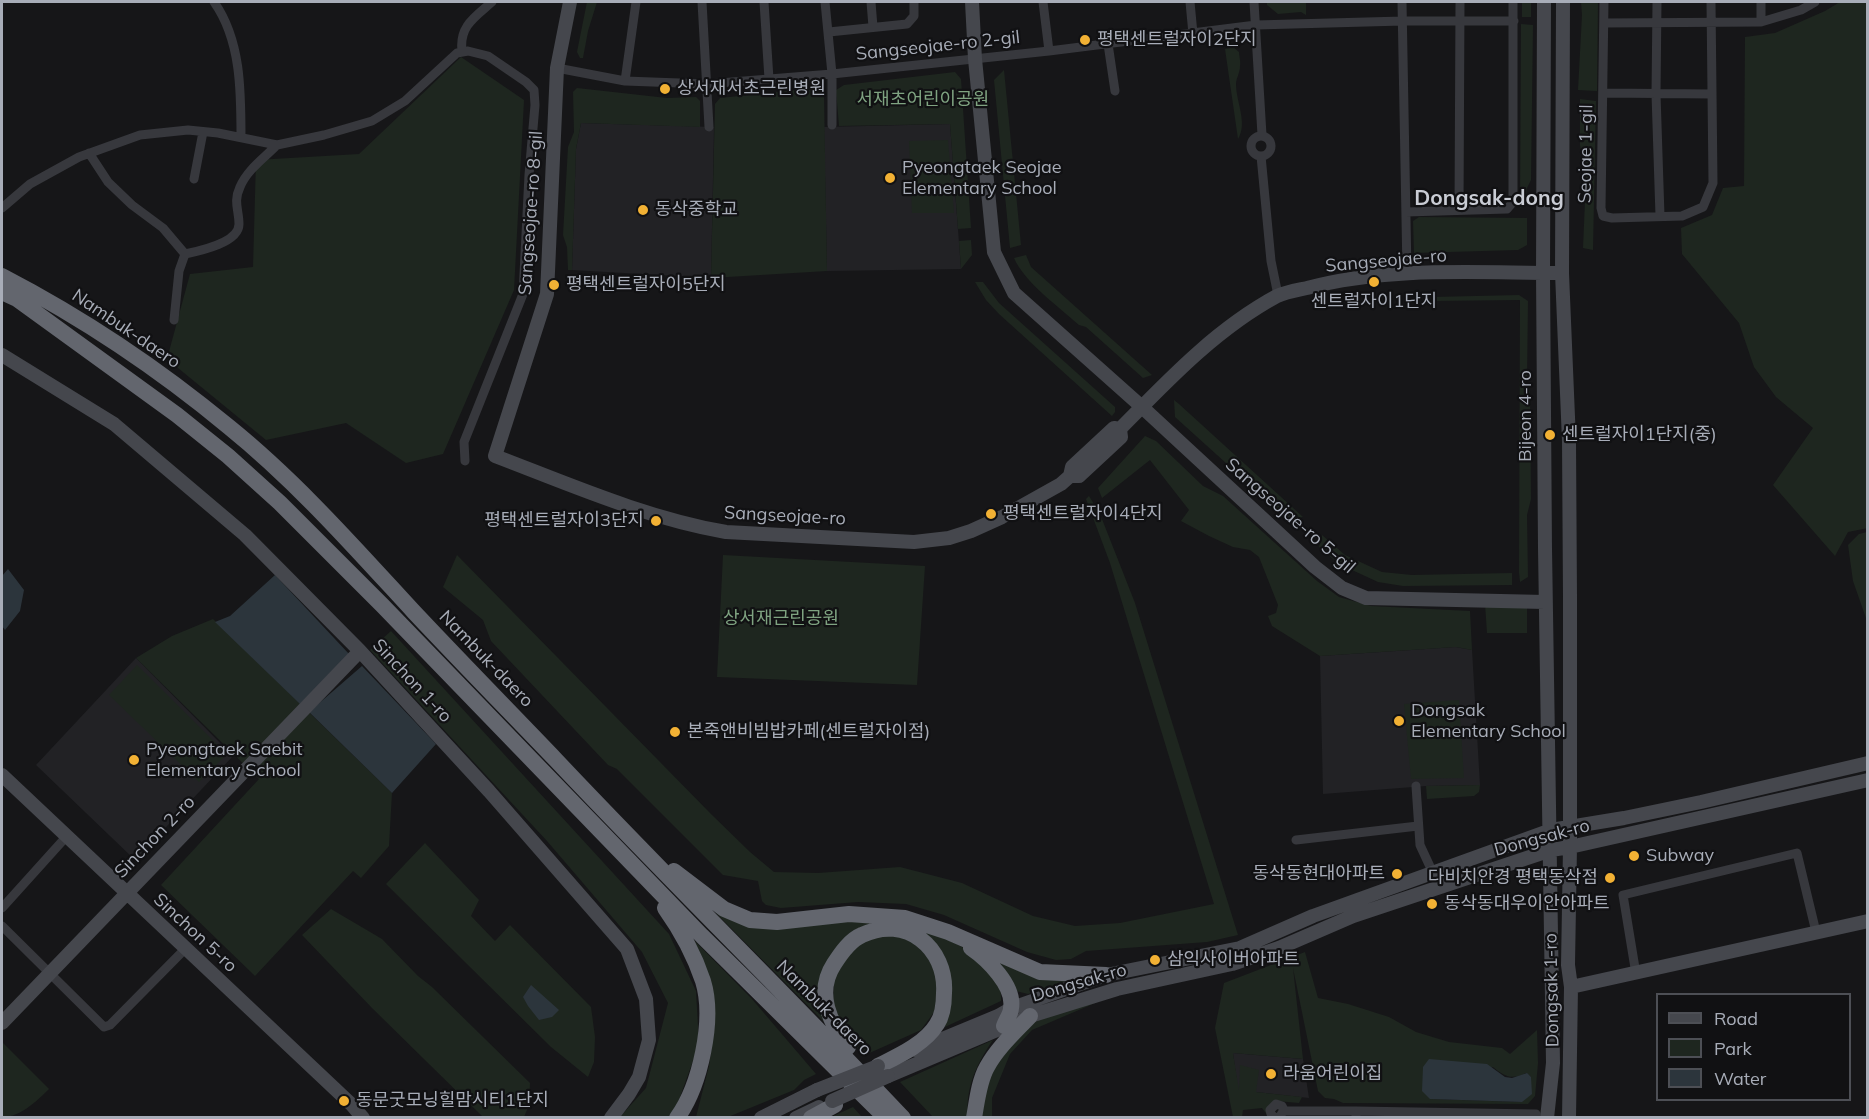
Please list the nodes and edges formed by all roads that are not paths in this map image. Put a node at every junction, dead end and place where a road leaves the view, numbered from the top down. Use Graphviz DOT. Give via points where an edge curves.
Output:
graph roads {
  1 [pos="214,2"];
  2 [pos="492,2"];
  3 [pos="570,2"];
  4 [pos="636,2"];
  5 [pos="702,2"];
  6 [pos="764,2"];
  7 [pos="825,2"];
  8 [pos="871,2"];
  9 [pos="914,2"];
  10 [pos="972,2"];
  11 [pos="1043,2"];
  12 [pos="1190,2"];
  13 [pos="1254,2"];
  14 [pos="1402,2"];
  15 [pos="1460,2"];
  16 [pos="1513,2"];
  17 [pos="1544,2"];
  18 [pos="1563,2"];
  19 [pos="1604,2"];
  20 [pos="1657,2"];
  21 [pos="1711,2"];
  22 [pos="1761,2"];
  23 [pos="1815,2"];
  24 [pos="1403,21"];
  25 [pos="1461,21"];
  26 [pos="1514,21"];
  27 [pos="1711,22"];
  28 [pos="1761,22"];
  29 [pos="1604,23"];
  30 [pos="1657,23"];
  31 [pos="1256,26"];
  32 [pos="873,27"];
  33 [pos="829,32"];
  34 [pos="1193,34"];
  35 [pos="1108,44"];
  36 [pos="462,51"];
  37 [pos="1048,51"];
  38 [pos="975,59"];
  39 [pos="557,68"];
  40 [pos="832,74"];
  41 [pos="769,79"];
  42 [pos="625,81"];
  43 [pos="707,84"];
  44 [pos="1115,91"];
  45 [pos="1604,93"];
  46 [pos="1656,94"];
  47 [pos="1712,94"];
  48 [pos="832,125"];
  49 [pos="709,127"];
  50 [pos="203,132"];
  51 [pos="1262,135"];
  52 [pos="241,137"];
  53 [pos="277,145"];
  54 [pos="89,153"];
  55 [pos="1261,156"];
  56 [pos="194,179"];
  57 [pos="2,208"];
  58 [pos="1459,210"];
  59 [pos="1406,212"];
  60 [pos="1660,216"];
  61 [pos="185,254"];
  62 [pos="1407,273"];
  63 [pos="1543,273"];
  64 [pos="1562,273"];
  65 [pos="2,276"];
  66 [pos="2,292"];
  67 [pos="1278,295"];
  68 [pos="174,320"];
  69 [pos="2,356"];
  70 [pos="1142,407"];
  71 [pos="495,456"];
  72 [pos="465,461"];
  73 [pos="1545,602"];
  74 [pos="360,651"];
  75 [pos="1868,763"];
  76 [pos="2,775"];
  77 [pos="1868,780"];
  78 [pos="1416,786"];
  79 [pos="1418,826"];
  80 [pos="1570,827"];
  81 [pos="1551,830"];
  82 [pos="66,837"];
  83 [pos="1296,840"];
  84 [pos="1570,847"];
  85 [pos="640,849"];
  86 [pos="1551,850"];
  87 [pos="634,866"];
  88 [pos="1433,873"];
  89 [pos="126,894"];
  90 [pos="2,908"];
  91 [pos="1868,921"];
  92 [pos="2,927"];
  93 [pos="948,932"];
  94 [pos="1816,932"];
  95 [pos="186,948"];
  96 [pos="49,973"];
  97 [pos="1636,974"];
  98 [pos="1106,975"];
  99 [pos="1571,987"];
  100 [pos="1012,1008"];
  101 [pos="1030,1016"];
  102 [pos="2,1023"];
  103 [pos="1004,1026"];
  104 [pos="797,1030"];
  105 [pos="883,1071"];
  106 [pos="833,1103"];
  107 [pos="1356,1114"];
  108 [pos="1279,1115"];
  109 [pos="1541,1116"];
  110 [pos="363,1118"];
  111 [pos="611,1118"];
  112 [pos="677,1118"];
  113 [pos="761,1118"];
  114 [pos="796,1118"];
  115 [pos="812,1118"];
  116 [pos="870,1118"];
  117 [pos="886,1118"];
  118 [pos="903,1118"];
  119 [pos="911,1118"];
  120 [pos="974,1118"];
  121 [pos="1569,1118"];
  1 -- 52 [label="street" via="225,17 236,56"];
  2 -- 36 [label="street" via="462,32"];
  3 -- 39 [label="street, Sangseojae-ro 8-gil"];
  4 -- 42 [label="street"];
  5 -- 43 [label="street"];
  6 -- 41 [label="street"];
  7 -- 33 [label="street, Sangseojae-ro 2-gil"];
  8 -- 32 [label="street, Sangseojae-ro 2-gil"];
  9 -- 32 [label="street, Sangseojae-ro 2-gil" via="910,23"];
  10 -- 38 [label="street, Sangseojae-ro 5-gil"];
  11 -- 37 [label="street, Sangseojae-ro 2-gil"];
  12 -- 34 [label="street"];
  13 -- 31 [label="street"];
  14 -- 24 [label="street"];
  15 -- 25 [label="street"];
  16 -- 26 [label="street"];
  17 -- 63 [label="street, Bijeon 4-ro"];
  18 -- 64 [label="street"];
  19 -- 29 [label="street, Seojae 1-gil"];
  20 -- 30 [label="street"];
  21 -- 27 [label="street"];
  22 -- 28 [label="street"];
  23 -- 28 [label="street"];
  24 -- 25 [label="street, Sangseojae-ro 2-gil"];
  24 -- 31 [label="street, Sangseojae-ro 2-gil"];
  24 -- 59 [label="street"];
  25 -- 26 [label="street, Sangseojae-ro 2-gil"];
  25 -- 58 [label="street"];
  26 -- 58 [label="street" via="1513,202 1507,209"];
  27 -- 28 [label="street"];
  27 -- 30 [label="street"];
  27 -- 47 [label="street"];
  29 -- 30 [label="street"];
  29 -- 45 [label="street, Seojae 1-gil"];
  30 -- 46 [label="street"];
  31 -- 34 [label="street, Sangseojae-ro 2-gil"];
  31 -- 51 [label="street"];
  32 -- 33 [label="street, Sangseojae-ro 2-gil"];
  33 -- 40 [label="street, Sangseojae-ro 2-gil"];
  34 -- 35 [label="street, Sangseojae-ro 2-gil"];
  35 -- 37 [label="street, Sangseojae-ro 2-gil"];
  35 -- 44 [label="street"];
  36 -- 53 [label="street" via="405,101 372,121"];
  36 -- 72 [label="street" via="488,56 526,82 534,90 535,105 523,294 464,442"];
  37 -- 38 [label="street, Sangseojae-ro 2-gil"];
  38 -- 40 [label="street, Sangseojae-ro 2-gil"];
  38 -- 70 [label="street, Sangseojae-ro 5-gil" via="994,252 1014,293"];
  39 -- 42 [label="street, Sangseojae-ro 2-gil"];
  39 -- 71 [label="street, Sangseojae-ro 8-gil" via="547,294"];
  40 -- 41 [label="street, Sangseojae-ro 2-gil"];
  40 -- 48 [label="street"];
  41 -- 43 [label="street, Sangseojae-ro 2-gil"];
  42 -- 43 [label="street, Sangseojae-ro 2-gil"];
  43 -- 49 [label="street"];
  45 -- 46 [label="street"];
  45 -- 60 [label="street, Seojae 1-gil" via="1601,212 1612,218"];
  46 -- 47 [label="street"];
  46 -- 60 [label="street"];
  47 -- 60 [label="street" via="1713,183 1703,207 1682,216"];
  50 -- 52 [label="street"];
  50 -- 54 [label="street" via="140,135"];
  50 -- 56 [label="street"];
  51 -- 55 [label="street" via="1271,144 1268,154"];
  51 -- 55 [label="street" via="1253,139 1251,145 1255,154"];
  52 -- 53 [label="street"];
  53 -- 61 [label="street" via="246,175 238,189 238,231 217,245"];
  54 -- 57 [label="street" via="30,184"];
  54 -- 61 [label="street" via="108,182 163,228"];
  55 -- 67 [label="street" via="1270,261"];
  58 -- 59 [label="street"];
  59 -- 62 [label="street"];
  61 -- 68 [label="street" via="178,271"];
  62 -- 63 [label="street, Sangseojae-ro"];
  62 -- 67 [label="street, Sangseojae-ro" via="1342,279"];
  63 -- 64 [label="street, Sangseojae-ro"];
  63 -- 73 [label="street, Bijeon 4-ro"];
  64 -- 80 [label="street" via="1569,441"];
  65 -- 85 [label="highway, Nambuk-daero" via="101,332 231,428 330,522"];
  66 -- 87 [label="highway, Nambuk-daero" via="177,415 280,503"];
  67 -- 70 [label="street, Sangseojae-ro" via="1219,334"];
  69 -- 74 [label="street, Sinchon 1-ro" via="114,424 244,535"];
  70 -- 71 [label="street, Sangseojae-ro" via="1120,429 1121,437 1079,476 1070,477 971,531 914,542 700,528"];
  70 -- 73 [label="street, Sangseojae-ro 5-gil" via="1342,588 1366,598"];
  73 -- 81 [label="street, Bijeon 4-ro"];
  74 -- 89 [label="street, Sinchon 2-ro"];
  74 -- 111 [label="street, Sinchon 1-ro" via="627,949 646,999 648,1040 639,1077"];
  75 -- 80 [label="street, Dongsak-ro" via="1701,802"];
  76 -- 82 [label="street, Sinchon 5-ro"];
  77 -- 84 [label="street, Dongsak-ro"];
  78 -- 79 [label="street"];
  79 -- 83 [label="street"];
  79 -- 88 [label="street" via="1420,845"];
  80 -- 81 [label="street, Dongsak-ro"];
  80 -- 84 [label="street, Dongsak 1-ro"];
  81 -- 86 [label="street, Dongsak 1-ro"];
  81 -- 88 [label="street, Dongsak-ro"];
  82 -- 89 [label="street, Sinchon 5-ro"];
  82 -- 90 [label="street"];
  84 -- 86 [label="street, Dongsak-ro"];
  84 -- 99 [label="street, Dongsak 1-ro"];
  85 -- 93 [label="highway" via="659,858 724,909 750,920 777,922 859,915 905,918"];
  85 -- 118 [label="highway, Nambuk-daero"];
  86 -- 101 [label="street, Dongsak-ro" via="1353,915 1280,948 1232,964 1117,989"];
  86 -- 109 [label="street, Dongsak 1-ro" via="1553,1063"];
  87 -- 104 [label="highway, Nambuk-daero"];
  87 -- 112 [label="highway" via="668,912 703,982 705,1046 697,1078"];
  88 -- 98 [label="street, Dongsak-ro" via="1312,916 1240,948"];
  89 -- 95 [label="street, Sinchon 5-ro"];
  89 -- 96 [label="street, Sinchon 2-ro"];
  91 -- 94 [label="street"];
  92 -- 96 [label="street"];
  93 -- 98 [label="highway" via="1041,972"];
  93 -- 100 [label="highway" via="993,967 1009,990"];
  94 -- 97 [label="street"];
  94 -- 97 [label="street" via="1797,853 1623,895"];
  95 -- 96 [label="street" via="104,1027"];
  95 -- 110 [label="street, Sinchon 5-ro"];
  96 -- 102 [label="street, Sinchon 2-ro"];
  97 -- 99 [label="street"];
  98 -- 100 [label="street, Dongsak-ro"];
  99 -- 121 [label="street, Dongsak 1-ro"];
  100 -- 103 [label="highway"];
  100 -- 105 [label="street, Dongsak-ro"];
  101 -- 103 [label="street, Dongsak-ro"];
  101 -- 120 [label="highway" via="986,1068"];
  103 -- 105 [label="street, Dongsak-ro"];
  104 -- 116 [label="highway"];
  104 -- 117 [label="highway, Nambuk-daero"];
  105 -- 106 [label="street, Dongsak-ro, bridge"];
  105 -- 113 [label="street, Dongsak-ro, bridge" via="817,1090"];
  105 -- 119 [label="highway" via="926,1036 937,1024 944,1006 945,980 938,960 922,938 895,929 861,935 845,948 827,980 825,1003 833,1026 848,1047"];
  106 -- 114 [label="street, Dongsak-ro"];
  106 -- 115 [label="highway"];
  107 -- 108 [label="street"];
  107 -- 109 [label="street"];
}
